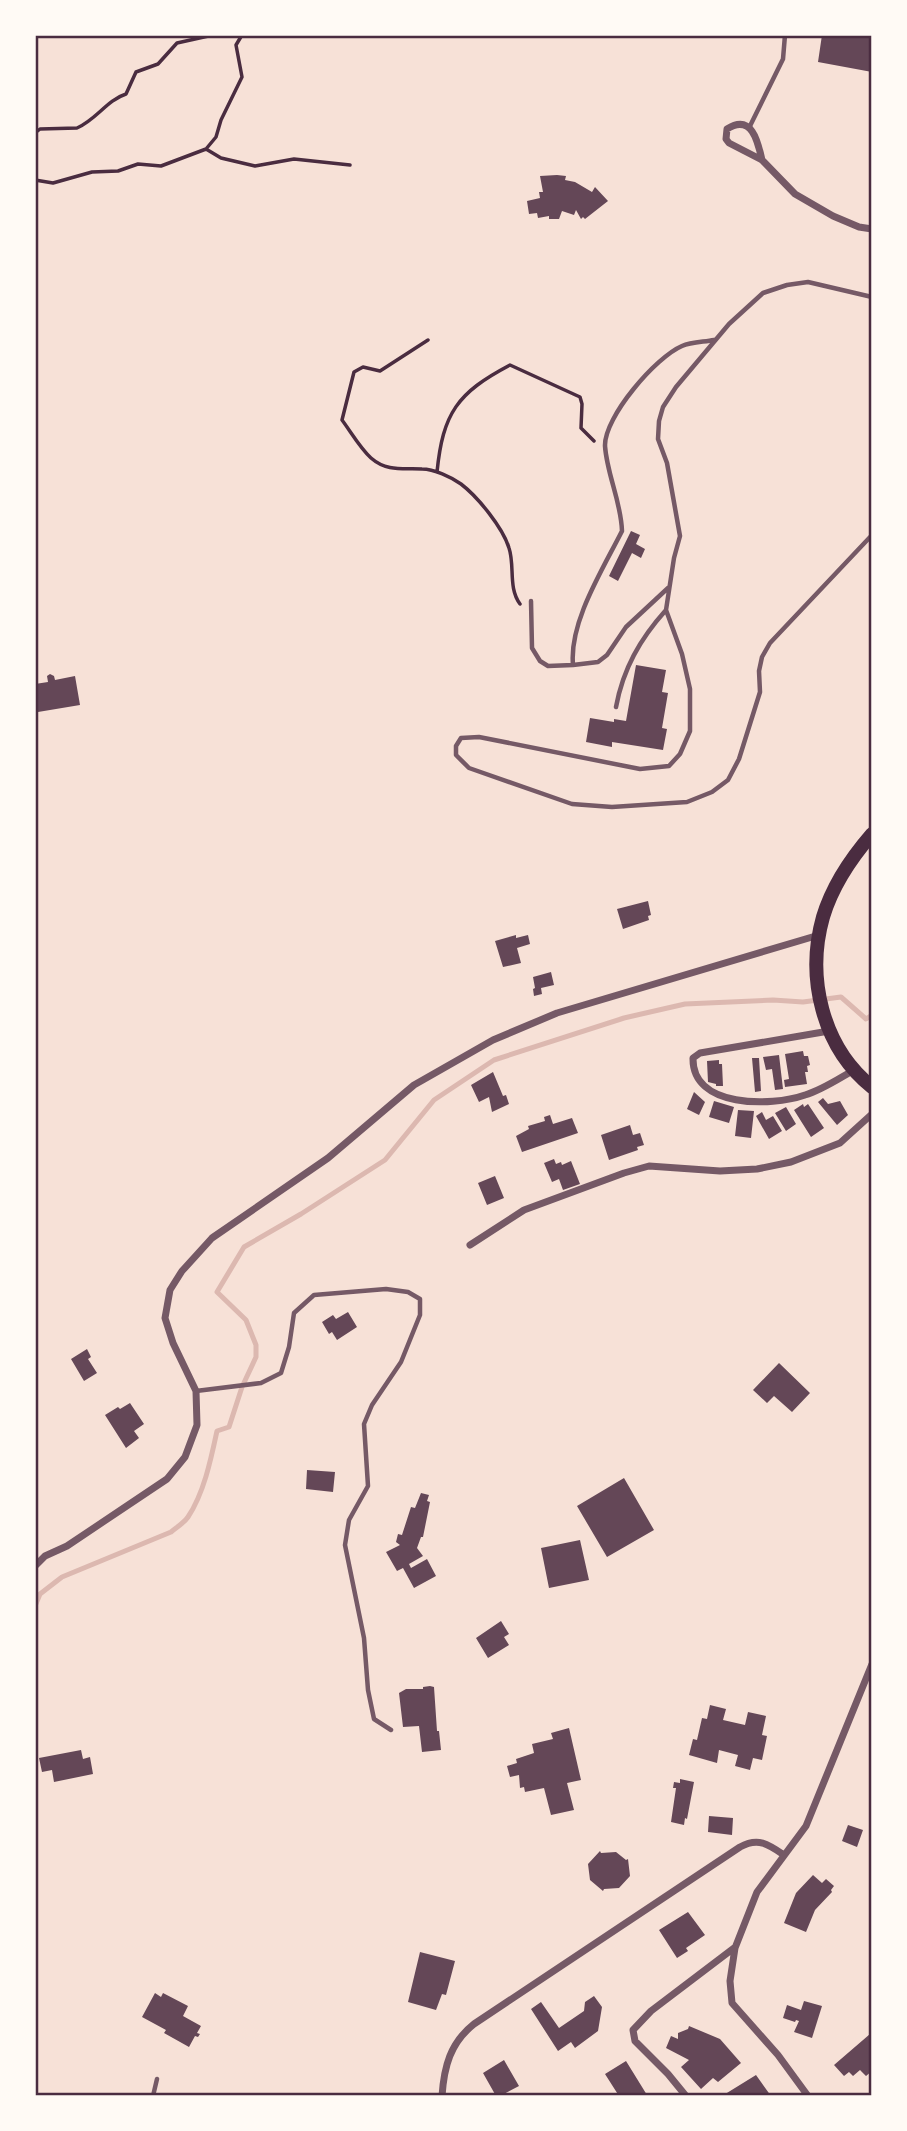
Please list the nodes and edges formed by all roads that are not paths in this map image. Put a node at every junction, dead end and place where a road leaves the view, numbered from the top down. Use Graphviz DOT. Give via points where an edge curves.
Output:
graph roads {
  1 [pos="785,35"];
  2 [pos="749,128"];
  3 [pos="762,160"];
  4 [pos="872,229"];
  5 [pos="872,297"];
  6 [pos="715,340"];
  7 [pos="872,535"];
  8 [pos="669,588"];
  9 [pos="531,601"];
  10 [pos="666,610"];
  11 [pos="573,664"];
  12 [pos="616,707"];
  13 [pos="872,834"];
  14 [pos="819,935"];
  15 [pos="827,1025"];
  16 [pos="854,1070"];
  17 [pos="872,1087"];
  18 [pos="872,1114"];
  19 [pos="470,1245"];
  20 [pos="196,1391"];
  21 [pos="35,1566"];
  22 [pos="872,1664"];
  23 [pos="391,1730"];
  24 [pos="784,1855"];
  25 [pos="735,1948"];
  26 [pos="156,2080"];
  27 [pos="805,2095"];
  28 [pos="153,2096"];
  29 [pos="442,2096"];
  30 [pos="686,2096"];
  1 -- 2 [label="lane" via="783,58"];
  2 -- 3 [label="street" via="758,138"];
  2 -- 3 [label="street" via="731,126 726,139"];
  3 -- 4 [label="street" via="795,194 833,216"];
  5 -- 6 [label="lane" via="814,283 787,285 763,293"];
  6 -- 8 [label="lane" via="676,387 659,421 658,439 673,489 680,536"];
  6 -- 11 [label="lane" via="683,345 665,356 625,398 612,423 606,447 622,531 579,622"];
  7 -- 10 [label="lane" via="770,643 762,657 760,692 739,759 728,780 712,792 687,802 612,807 572,804 469,768 456,755 461,738 479,737 640,769 669,766 690,731 690,689"];
  8 -- 10 [label="lane"];
  8 -- 11 [label="lane" via="626,627 607,655 598,662"];
  9 -- 11 [label="lane" via="532,648 540,661 548,666"];
  10 -- 12 [label="lane" via="634,652"];
  13 -- 14 [label="main road" via="842,877"];
  14 -- 15 [label="main road" via="816,964"];
  14 -- 20 [label="street" via="557,1013 493,1040 414,1085 328,1158 212,1238 182,1270 170,1290 165,1318"];
  15 -- 16 [label="main road"];
  15 -- 16 [label="street" via="700,1053 693,1058 693,1069 707,1090 755,1102 807,1095"];
  16 -- 17 [label="main road"];
  18 -- 19 [label="street" via="840,1143 791,1162 720,1171 649,1166 624,1173 524,1209"];
  20 -- 21 [label="street" via="197,1425 185,1457 167,1479"];
  20 -- 23 [label="lane" via="261,1383 281,1373 294,1313 314,1295 386,1289 420,1299 420,1315 401,1362 363,1424 368,1486 349,1520 345,1545 364,1638 373,1719"];
  22 -- 24 [label="street" via="806,1826"];
  24 -- 25 [label="street" via="757,1892"];
  24 -- 29 [label="street" via="760,1841 718,1859 474,2024 453,2046"];
  25 -- 27 [label="street" via="729,1990 732,2003 778,2055"];
  25 -- 30 [label="street" via="651,2011 633,2030 635,2041"];
  26 -- 28 [label="lane"];
}
